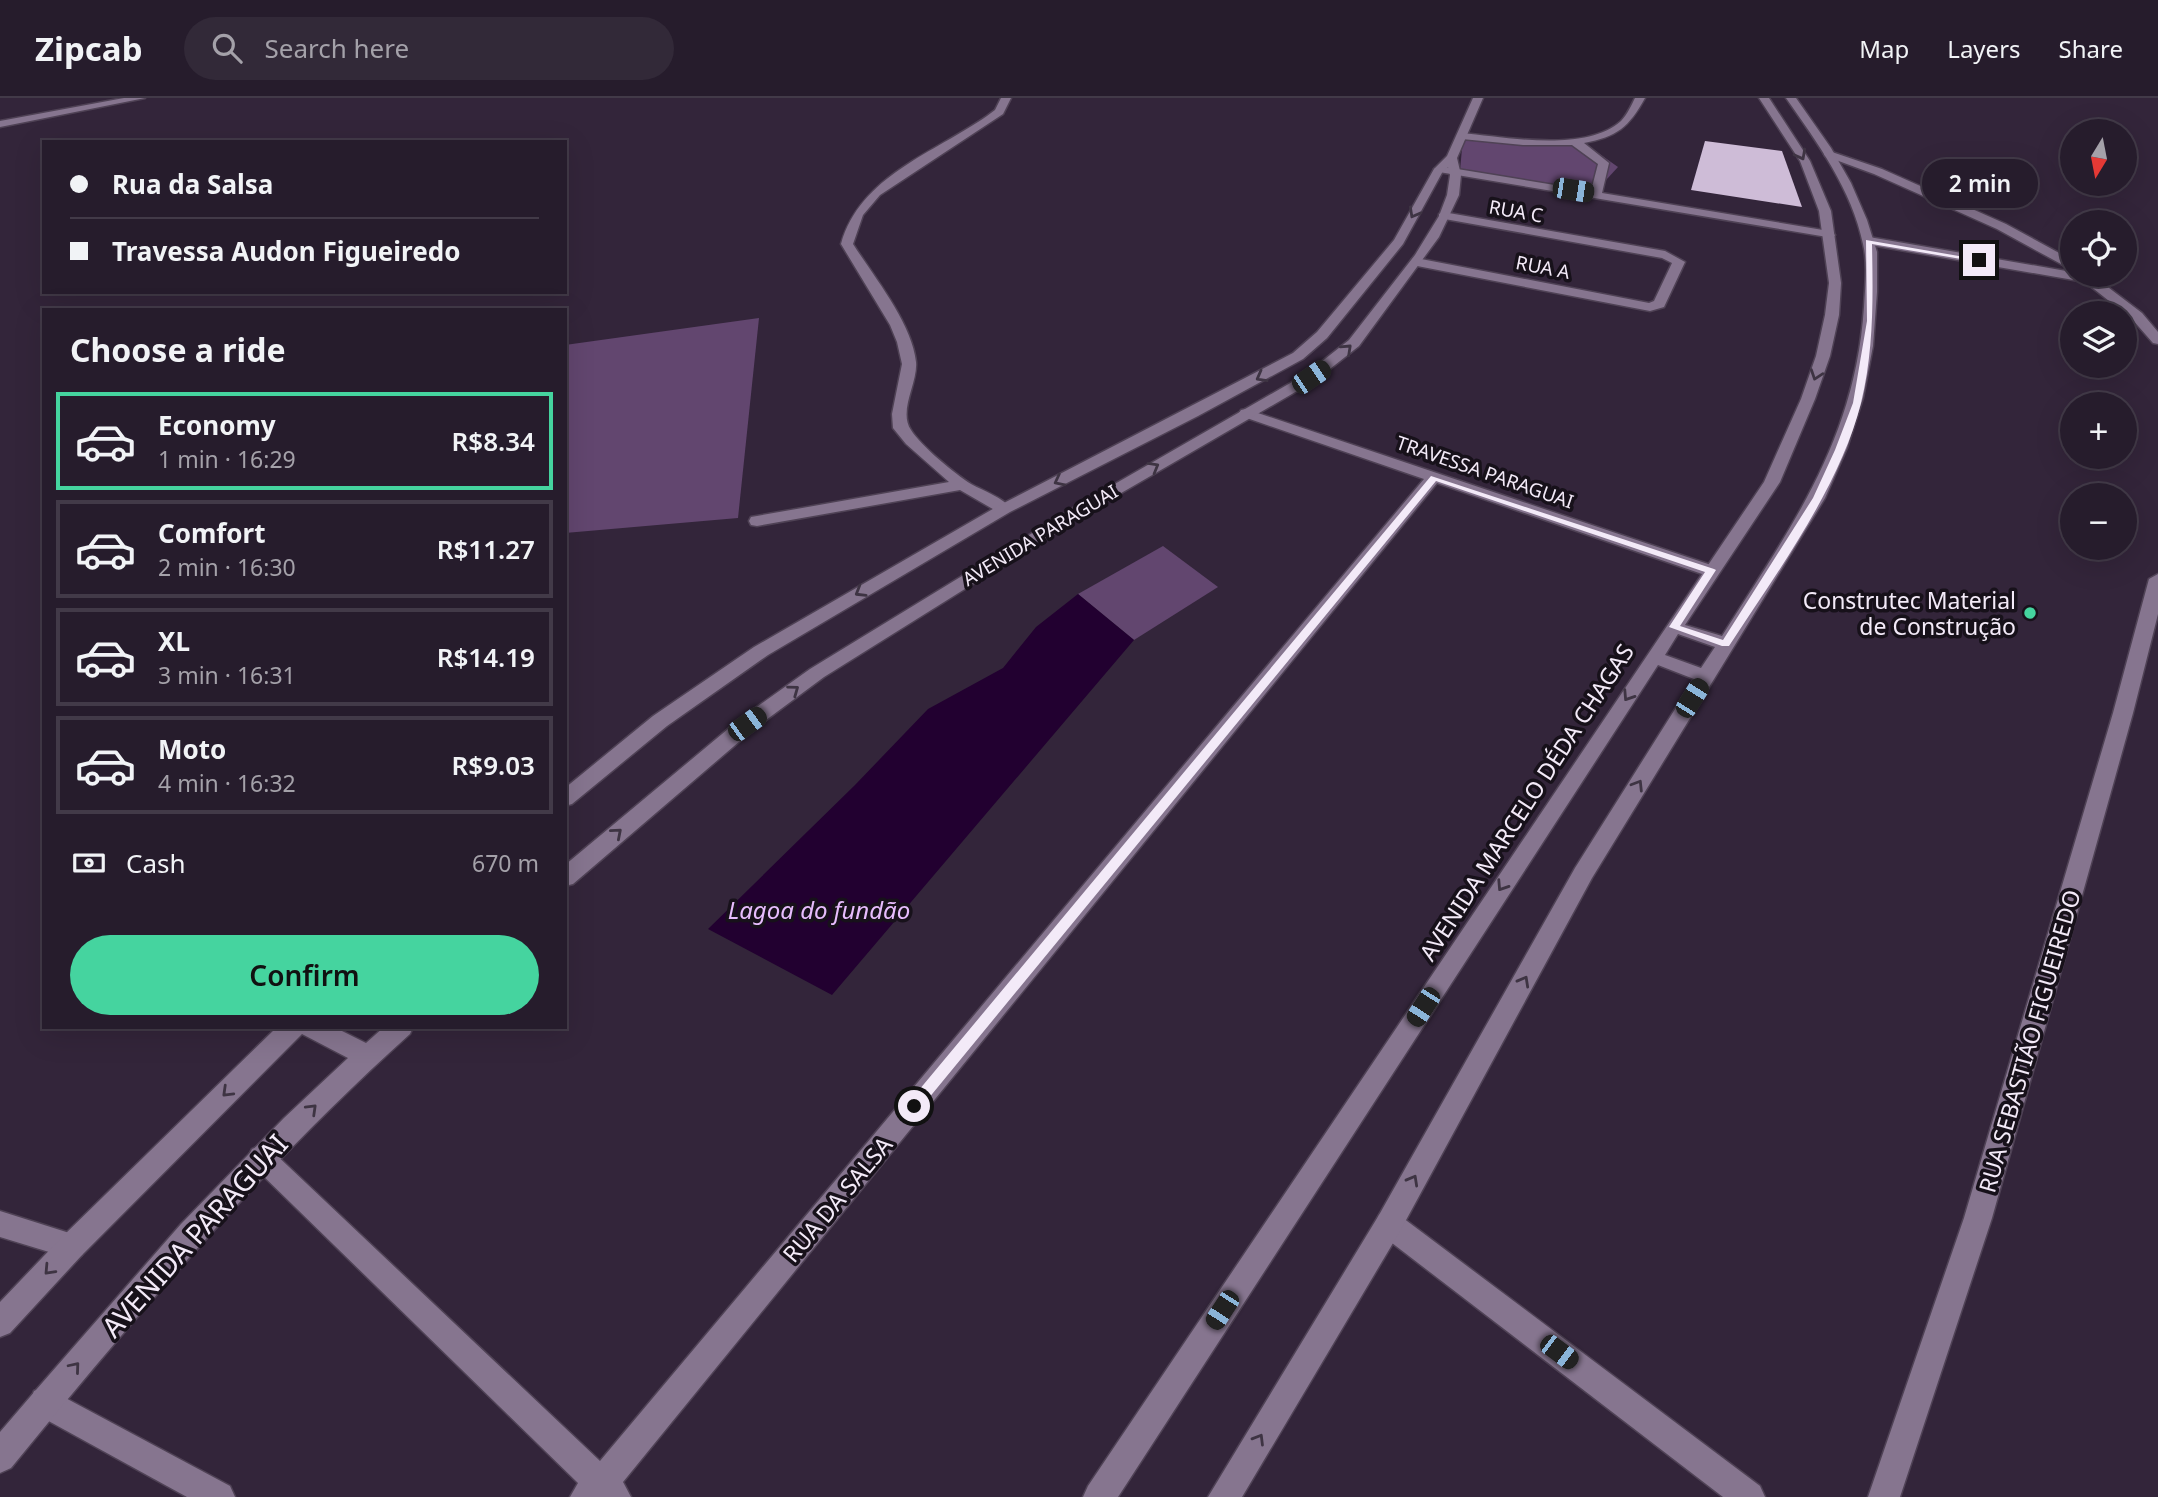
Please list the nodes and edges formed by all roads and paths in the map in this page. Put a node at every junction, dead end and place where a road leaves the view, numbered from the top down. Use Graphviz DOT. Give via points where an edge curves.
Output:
graph roads {
  1 [pos="140,98"];
  2 [pos="1006,98"];
  3 [pos="1478,98"];
  4 [pos="1640,98"];
  5 [pos="1764,98"];
  6 [pos="1791,98"];
  7 [pos="0,124"];
  8 [pos="1462,136"];
  9 [pos="1576,142"];
  10 [pos="1829,154"];
  11 [pos="1450,166"];
  12 [pos="1596,194"];
  13 [pos="1443,216"];
  14 [pos="1829,235"];
  15 [pos="1869,241"];
  16 [pos="2060,258"];
  17 [pos="1416,261"];
  18 [pos="2060,273"];
  19 [pos="1853,279"];
  20 [pos="2100,287"];
  21 [pos="1661,301"];
  22 [pos="2118,301"];
  23 [pos="2137,316"];
  24 [pos="2158,320"];
  25 [pos="2158,340"];
  26 [pos="1247,413"];
  27 [pos="1434,477"];
  28 [pos="962,485"];
  29 [pos="1004,509"];
  30 [pos="757,521"];
  31 [pos="1711,570"];
  32 [pos="2158,579"];
  33 [pos="1674,627"];
  34 [pos="1726,644"];
  35 [pos="1654,657"];
  36 [pos="1706,677"];
  37 [pos="567,797"];
  38 [pos="567,876"];
  39 [pos="291,1029"];
  40 [pos="315,1029"];
  41 [pos="399,1029"];
  42 [pos="367,1056"];
  43 [pos="261,1157"];
  44 [pos="0,1224"];
  45 [pos="1389,1224"];
  46 [pos="72,1246"];
  47 [pos="0,1322"];
  48 [pos="45,1402"];
  49 [pos="0,1457"];
  50 [pos="600,1492"];
  51 [pos="219,1497"];
  52 [pos="1099,1497"];
  53 [pos="1224,1497"];
  54 [pos="1749,1497"];
  55 [pos="1884,1497"];
  1 -- 7 [label="street"];
  2 -- 28 [label="street" via="991,118 873,193 854,219 847,244 904,342 909,364 899,414 901,428"];
  3 -- 8 [label="street, AVENIDA PARAGUAI"];
  4 -- 9 [label="street" via="1622,125"];
  5 -- 14 [label="street, AVENIDA MARCELO DÉDA CHAGAS, one-way" via="1805,161"];
  6 -- 10 [label="street, AVENIDA MARCELO DÉDA CHAGAS"];
  8 -- 9 [label="street"];
  8 -- 11 [label="street, AVENIDA PARAGUAI"];
  9 -- 12 [label="street" via="1604,163"];
  10 -- 15 [label="street, AVENIDA MARCELO DÉDA CHAGAS"];
  10 -- 16 [label="street" via="1896,177"];
  11 -- 12 [label="street"];
  11 -- 13 [label="street, AVENIDA PARAGUAI" via="1453,196"];
  11 -- 29 [label="street, AVENIDA PARAGUAI, one-way" via="1399,241 1312,345 1261,378"];
  12 -- 14 [label="street"];
  13 -- 17 [label="street, AVENIDA PARAGUAI"];
  13 -- 21 [label="street, RUA C" via="1665,255 1679,262"];
  14 -- 19 [label="street, AVENIDA MARCELO DÉDA CHAGAS"];
  15 -- 18 [label="street"];
  15 -- 19 [label="street, AVENIDA MARCELO DÉDA CHAGAS"];
  17 -- 21 [label="street, RUA A" via="1631,304 1656,306"];
  26 -- 17 [label="street, AVENIDA PARAGUAI, one-way" via="1311,377 1353,346"];
  19 -- 31 [label="street, AVENIDA MARCELO DÉDA CHAGAS, one-way" via="1832,315 1823,356 1772,482"];
  19 -- 34 [label="street, AVENIDA MARCELO DÉDA CHAGAS" via="1870,321 1857,403 1818,498"];
  20 -- 22 [label="street"];
  23 -- 24 [label="street"];
  23 -- 25 [label="street"];
  26 -- 27 [label="street, TRAVESSA PARAGUAI"];
  38 -- 26 [label="street, AVENIDA PARAGUAI, one-way" via="747,724 817,673"];
  27 -- 31 [label="street, TRAVESSA PARAGUAI"];
  27 -- 50 [label="street, RUA DA SALSA"];
  28 -- 29 [label="street"];
  28 -- 30 [label="street"];
  29 -- 37 [label="street, AVENIDA PARAGUAI, one-way" via="761,652 660,721"];
  31 -- 33 [label="street, AVENIDA MARCELO DÉDA CHAGAS"];
  32 -- 55 [label="street, RUA SEBASTIÃO FIGUEIREDO" via="1978,1218"];
  33 -- 34 [label="street"];
  33 -- 35 [label="street, AVENIDA MARCELO DÉDA CHAGAS"];
  34 -- 36 [label="street, AVENIDA MARCELO DÉDA CHAGAS"];
  35 -- 36 [label="street"];
  35 -- 52 [label="street, AVENIDA MARCELO DÉDA CHAGAS, one-way"];
  45 -- 36 [label="street, AVENIDA MARCELO DÉDA CHAGAS, one-way" via="1583,874"];
  39 -- 46 [label="street, one-way"];
  40 -- 42 [label="street"];
  41 -- 42 [label="street, AVENIDA PARAGUAI"];
  43 -- 42 [label="street, AVENIDA PARAGUAI, one-way"];
  48 -- 43 [label="street, AVENIDA PARAGUAI, one-way"];
  43 -- 50 [label="street"];
  44 -- 46 [label="street"];
  53 -- 45 [label="street, AVENIDA MARCELO DÉDA CHAGAS, one-way"];
  45 -- 54 [label="street"];
  46 -- 47 [label="street, one-way"];
  48 -- 49 [label="street, AVENIDA PARAGUAI"];
  48 -- 51 [label="street"];
}
